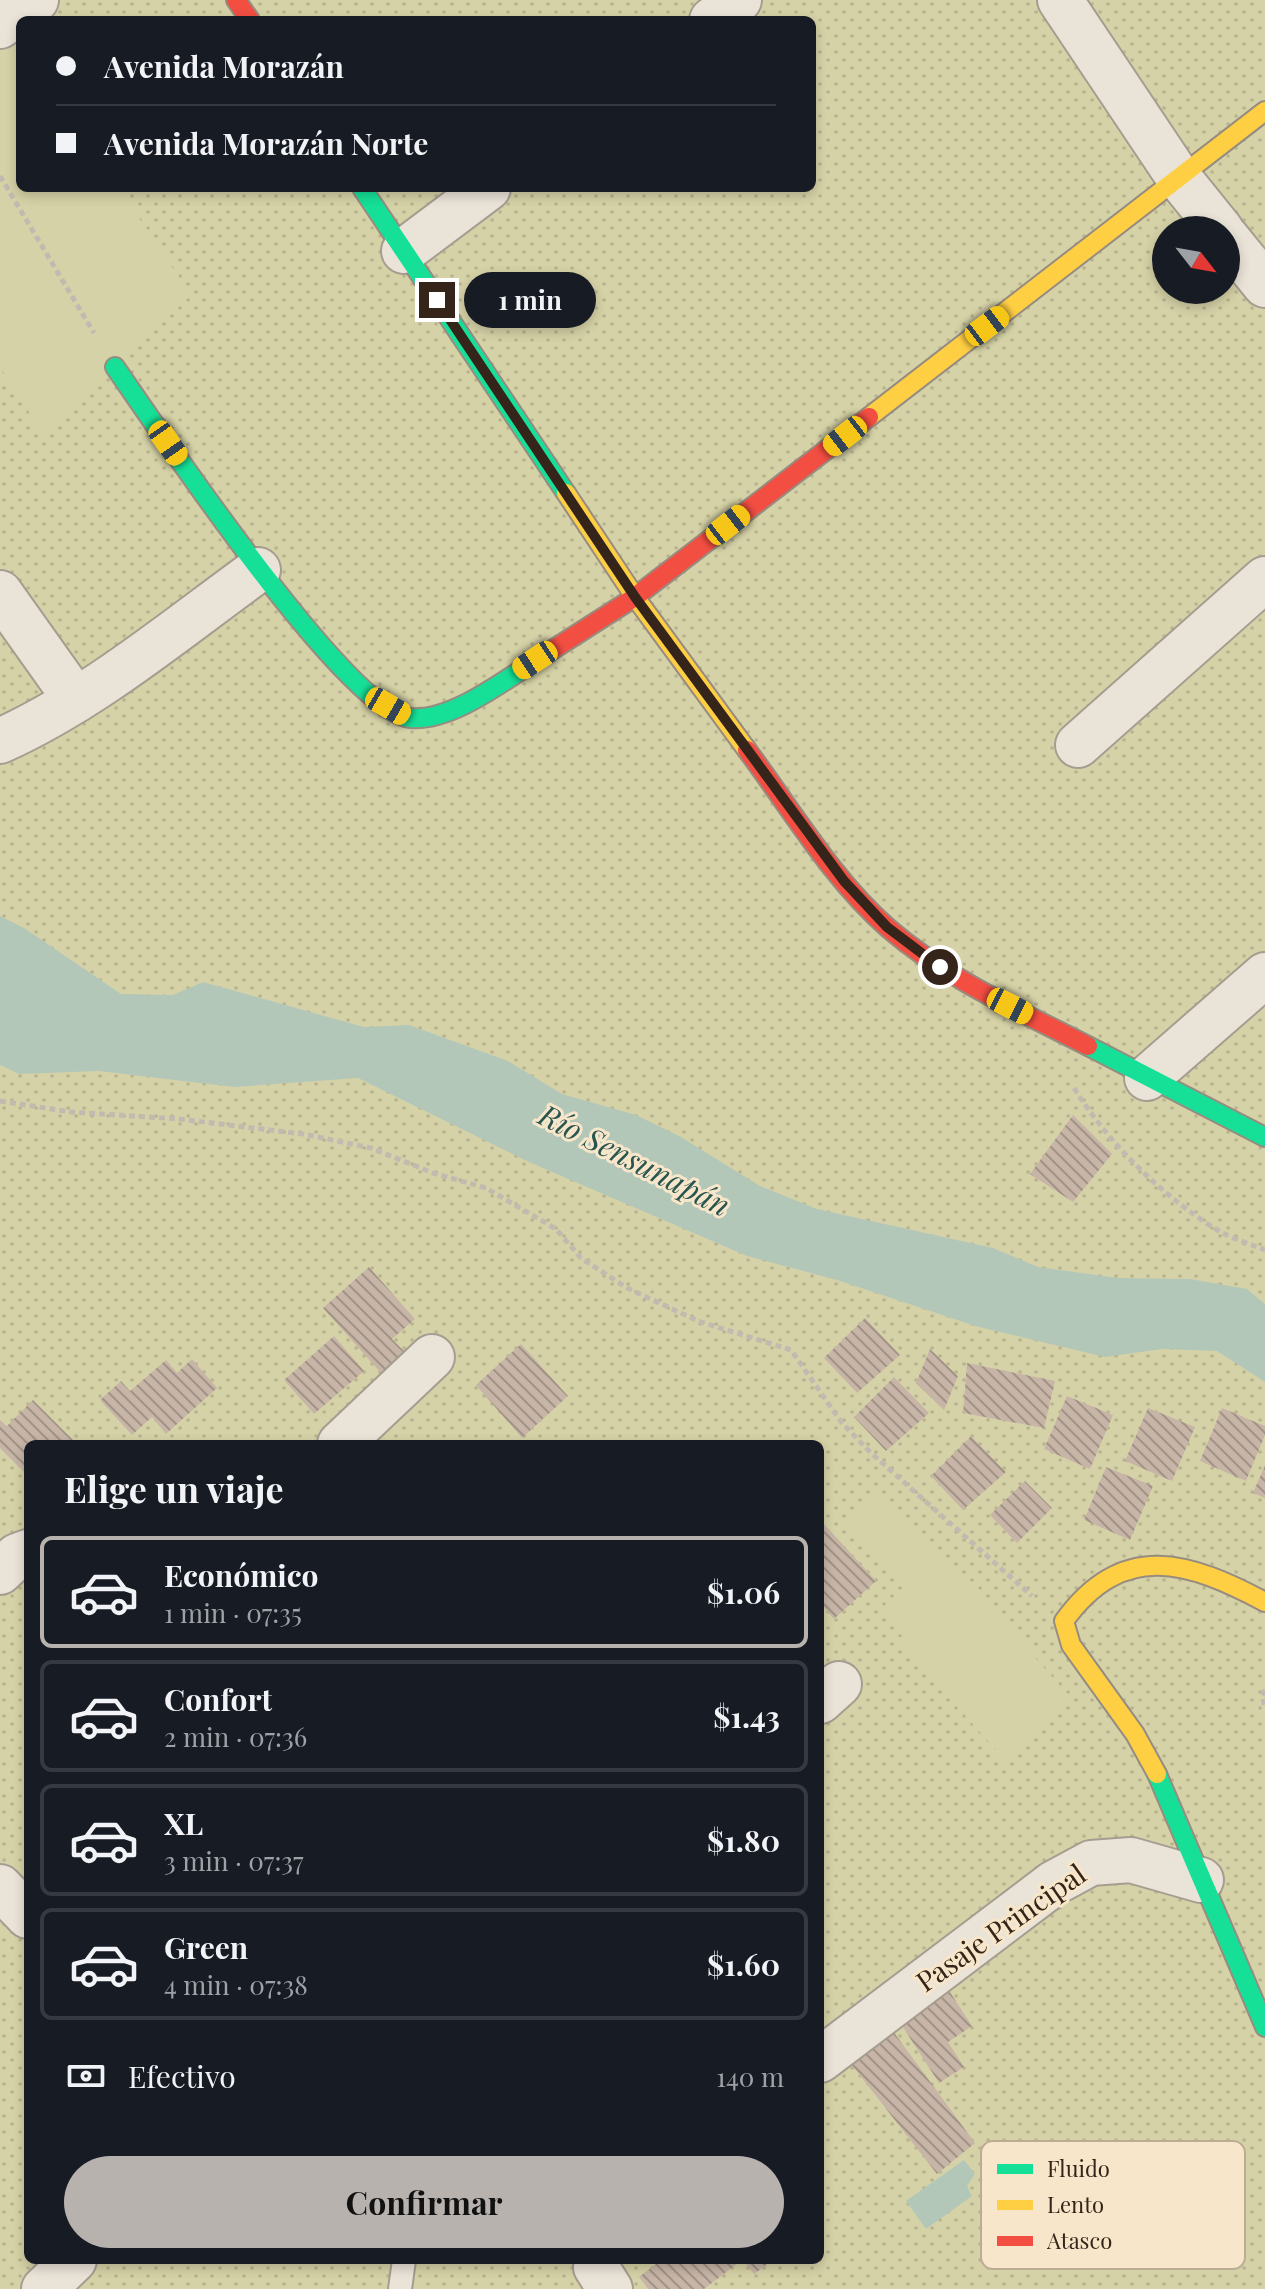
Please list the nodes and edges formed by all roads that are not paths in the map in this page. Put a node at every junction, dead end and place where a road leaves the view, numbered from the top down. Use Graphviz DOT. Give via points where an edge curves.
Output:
graph roads {
  1 [pos="36,0"];
  2 [pos="739,0"];
  3 [pos="1060,0"];
  4 [pos="717,16"];
  5 [pos="0,26"];
  6 [pos="1265,111"];
  7 [pos="1179,178"];
  8 [pos="365,192"];
  9 [pos="483,192"];
  10 [pos="1210,216"];
  11 [pos="404,251"];
  12 [pos="1240,254"];
  13 [pos="1265,285"];
  14 [pos="115,367"];
  15 [pos="258,570"];
  16 [pos="1265,579"];
  17 [pos="0,593"];
  18 [pos="635,597"];
  19 [pos="76,700"];
  20 [pos="0,741"];
  21 [pos="1078,745"];
  22 [pos="1265,975"];
  23 [pos="1147,1078"];
  24 [pos="1265,1137"];
  25 [pos="432,1357"];
  26 [pos="344,1440"];
  27 [pos="24,1553"];
  28 [pos="0,1572"];
  29 [pos="1265,1602"];
  30 [pos="1201,1880"];
  31 [pos="0,1887"];
  32 [pos="24,1912"];
  33 [pos="1265,2027"];
  34 [pos="824,2057"];
  35 [pos="70,2264"];
  36 [pos="403,2264"];
  37 [pos="596,2264"];
  38 [pos="44,2289"];
  39 [pos="400,2289"];
  40 [pos="610,2289"];
  1 -- 5 [label="street"];
  2 -- 4 [label="street"];
  3 -- 7 [label="street"];
  6 -- 7 [label="street"];
  7 -- 10 [label="street"];
  7 -- 18 [label="street"];
  8 -- 11 [label="street"];
  9 -- 11 [label="street"];
  11 -- 18 [label="street"];
  12 -- 13 [label="street"];
  14 -- 15 [label="street"];
  15 -- 18 [label="street" via="367,695 409,718 461,708"];
  15 -- 19 [label="street"];
  16 -- 21 [label="street"];
  17 -- 19 [label="street"];
  18 -- 23 [label="street" via="844,881 887,927 940,967"];
  19 -- 20 [label="street"];
  22 -- 23 [label="street"];
  23 -- 24 [label="street"];
  25 -- 26 [label="street"];
  27 -- 28 [label="street"];
  29 -- 30 [label="street" via="1217,1576 1177,1566 1143,1566 1077,1598 1064,1621 1071,1645 1135,1734 1162,1783"];
  30 -- 33 [label="street"];
  30 -- 34 [label="street, Pasaje Principal" via="1131,1860 1091,1863 1054,1883"];
  31 -- 32 [label="street"];
  35 -- 38 [label="street"];
  36 -- 39 [label="lane"];
  37 -- 40 [label="street"];
}
